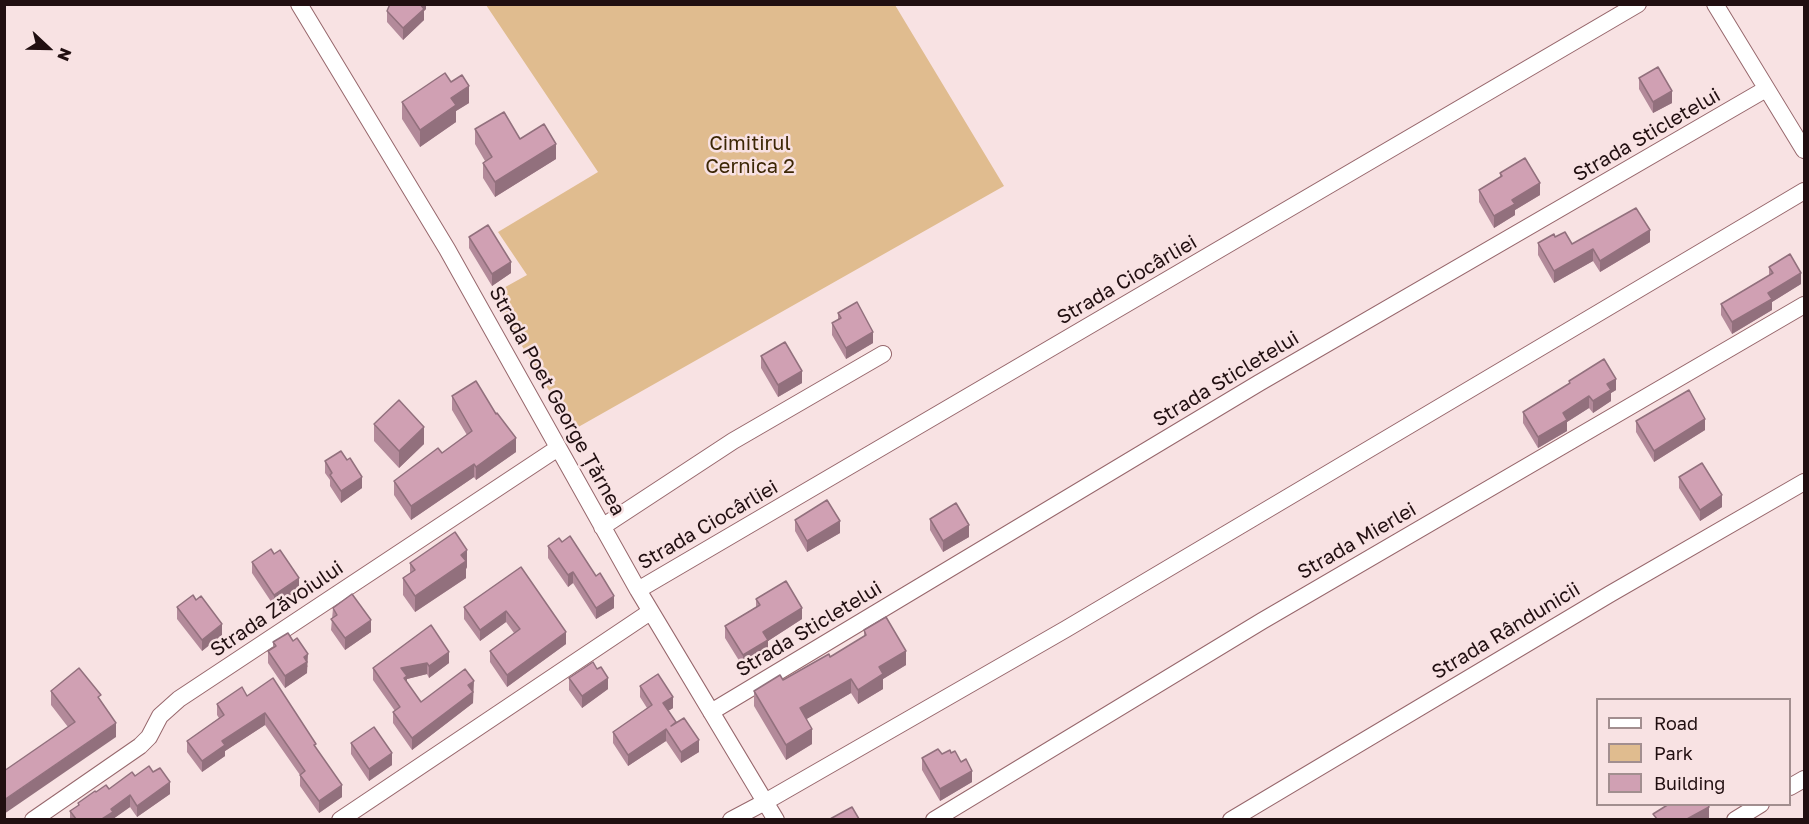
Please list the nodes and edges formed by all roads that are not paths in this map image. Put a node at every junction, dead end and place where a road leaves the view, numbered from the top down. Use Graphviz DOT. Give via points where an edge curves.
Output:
graph roads {
  1 [pos="299,4"];
  2 [pos="1638,4"];
  3 [pos="1714,4"];
  4 [pos="1766,89"];
  5 [pos="1804,150"];
  6 [pos="1804,191"];
  7 [pos="1804,304"];
  8 [pos="883,354"];
  9 [pos="558,448"];
  10 [pos="1804,482"];
  11 [pos="602,527"];
  12 [pos="638,590"];
  13 [pos="650,612"];
  14 [pos="711,712"];
  15 [pos="1804,779"];
  16 [pos="1791,787"];
  17 [pos="765,802"];
  18 [pos="1758,806"];
  19 [pos="33,819"];
  20 [pos="340,819"];
  21 [pos="731,819"];
  22 [pos="776,819"];
  23 [pos="934,819"];
  24 [pos="1231,819"];
  25 [pos="1735,819"];
  1 -- 9 [label="street, Strada Poet George Țărnea" via="463,277"];
  2 -- 12 [label="street, Strada Ciocârliei"];
  3 -- 4 [label="street"];
  4 -- 5 [label="street"];
  4 -- 14 [label="street, Strada Sticletelui" via="1259,383"];
  6 -- 17 [label="street" via="1066,629"];
  7 -- 23 [label="street, Strada Mierlei" via="1262,621"];
  8 -- 11 [label="street" via="733,441"];
  9 -- 11 [label="street, Strada Poet George Țărnea"];
  9 -- 19 [label="street, Strada Zăvoiului" via="179,699 160,716 140,746"];
  10 -- 24 [label="street, Strada Rândunicii"];
  11 -- 12 [label="street, Strada Poet George Țărnea"];
  12 -- 13 [label="street, Strada Poet George Țărnea"];
  13 -- 14 [label="street, Strada Poet George Țărnea"];
  13 -- 20 [label="street"];
  14 -- 17 [label="street, Strada Poet George Țărnea"];
  15 -- 16 [label="street"];
  17 -- 21 [label="street"];
  17 -- 22 [label="street, Strada Poet George Țărnea"];
  18 -- 25 [label="street"];
}
